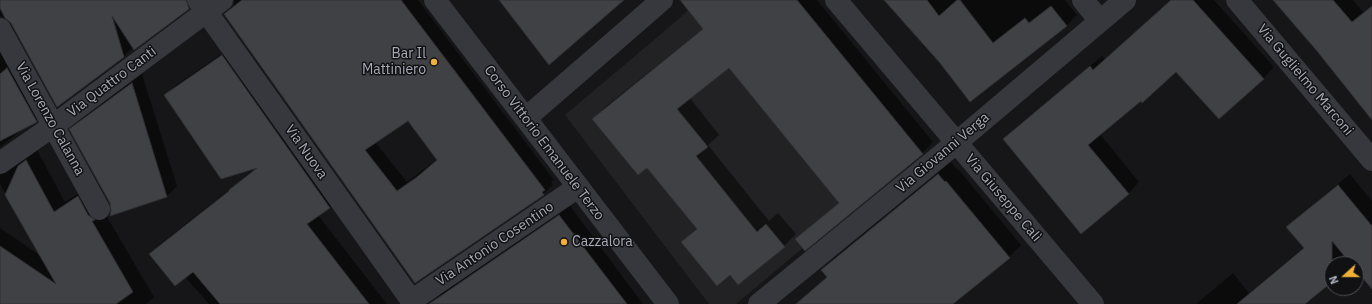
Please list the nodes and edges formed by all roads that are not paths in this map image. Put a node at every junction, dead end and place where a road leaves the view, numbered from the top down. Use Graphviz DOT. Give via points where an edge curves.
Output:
graph roads {
  1 [pos="435,0"];
  2 [pos="662,0"];
  3 [pos="836,0"];
  4 [pos="1083,0"];
  5 [pos="1125,0"];
  6 [pos="1237,0"];
  7 [pos="209,4"];
  8 [pos="1100,21"];
  9 [pos="0,29"];
  10 [pos="526,118"];
  11 [pos="53,126"];
  12 [pos="956,143"];
  13 [pos="1372,160"];
  14 [pos="0,163"];
  15 [pos="578,187"];
  16 [pos="99,209"];
  17 [pos="413,302"];
  18 [pos="668,304"];
  19 [pos="759,304"];
  20 [pos="1093,304"];
  1 -- 10 [label="street, Corso Vittorio Emanuele Terzo"];
  2 -- 10 [label="street"];
  3 -- 12 [label="street, Via Giuseppe Calì"];
  4 -- 8 [label="street"];
  5 -- 8 [label="street, Via Giovanni Verga"];
  6 -- 13 [label="street, Via Guglielmo Marconi"];
  7 -- 11 [label="street, Via Quattro Canti"];
  7 -- 17 [label="street, Via Nuova"];
  8 -- 12 [label="street, Via Giovanni Verga"];
  9 -- 11 [label="street, Via Lorenzo Calanna"];
  10 -- 15 [label="street, Corso Vittorio Emanuele Terzo"];
  11 -- 14 [label="street, Via Quattro Canti"];
  11 -- 16 [label="street, Via Lorenzo Calanna"];
  12 -- 19 [label="street, Via Giovanni Verga"];
  12 -- 20 [label="street, Via Giuseppe Calì"];
  15 -- 17 [label="street, Via Antonio Cosentino"];
  15 -- 18 [label="street, Corso Vittorio Emanuele Terzo"];
}
